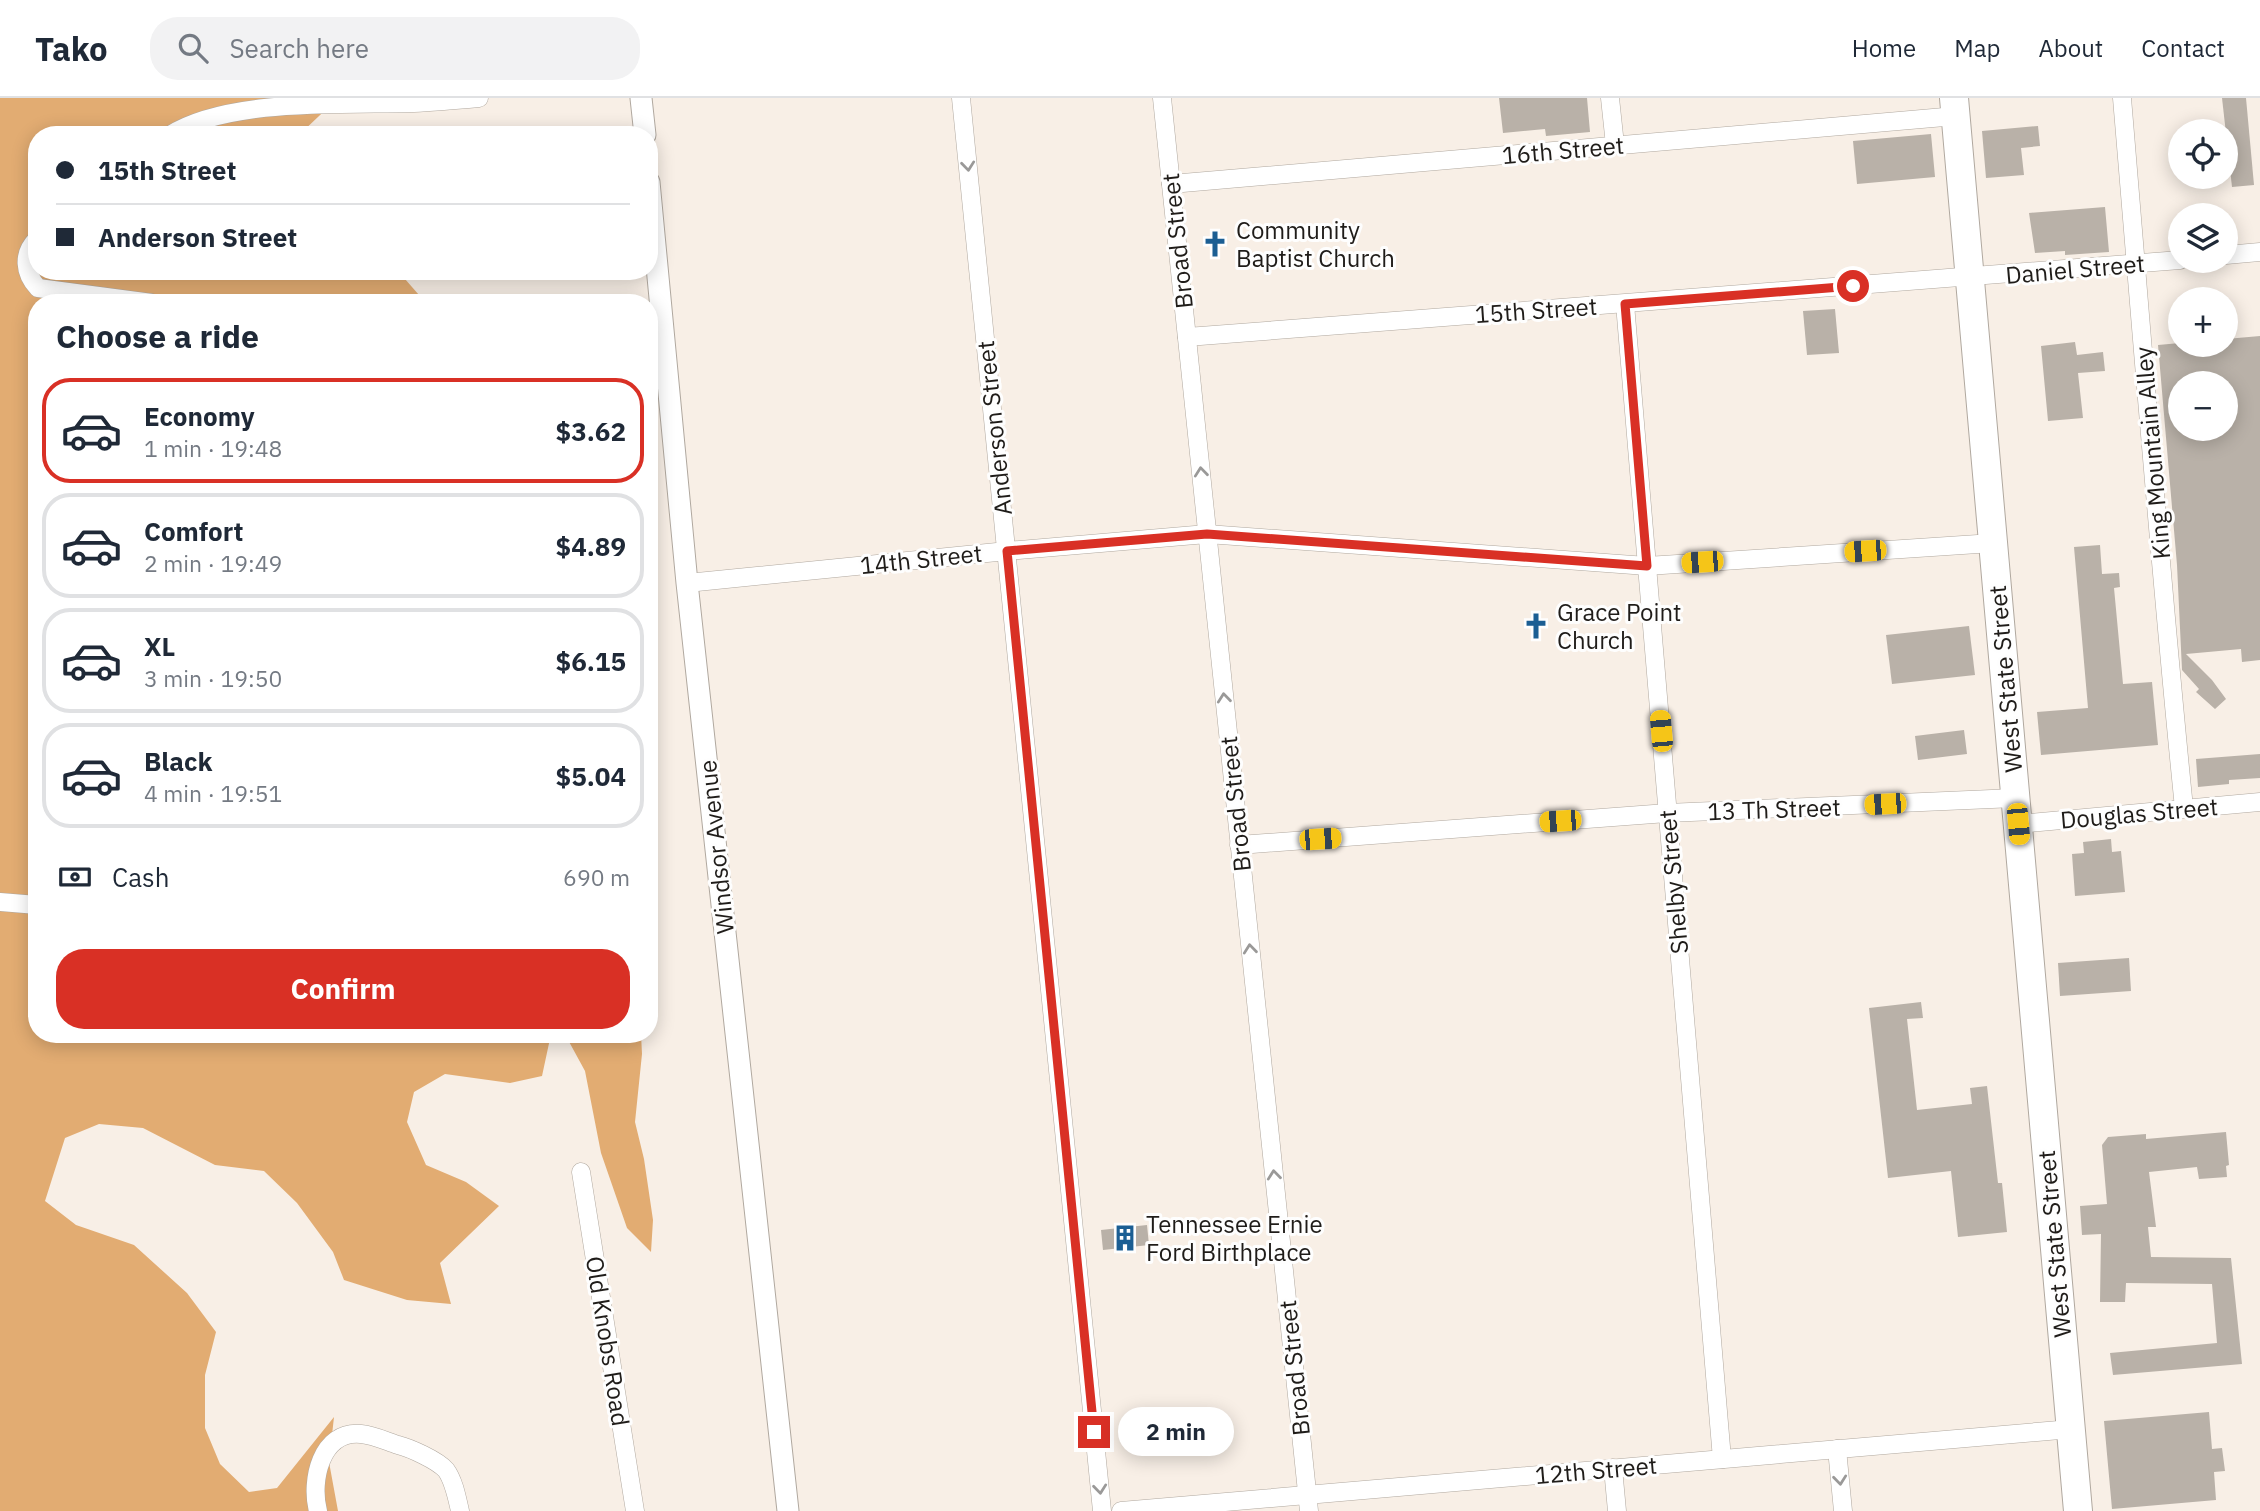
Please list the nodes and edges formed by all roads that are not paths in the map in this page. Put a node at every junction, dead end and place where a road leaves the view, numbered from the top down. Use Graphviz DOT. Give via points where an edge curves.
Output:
graph roads {
  1 [pos="479,98"];
  2 [pos="641,98"];
  3 [pos="961,98"];
  4 [pos="1162,98"];
  5 [pos="1610,98"];
  6 [pos="2122,98"];
  7 [pos="399,100"];
  8 [pos="1955,107"];
  9 [pos="193,126"];
  10 [pos="644,126"];
  11 [pos="1615,145"];
  12 [pos="1171,184"];
  13 [pos="2260,252"];
  14 [pos="28,254"];
  15 [pos="2238,255"];
  16 [pos="2168,261"];
  17 [pos="2136,264"];
  18 [pos="658,276"];
  19 [pos="28,278"];
  20 [pos="1970,278"];
  21 [pos="30,280"];
  22 [pos="84,294"];
  23 [pos="1625,304"];
  24 [pos="1186,337"];
  25 [pos="1207,534"];
  26 [pos="1993,543"];
  27 [pos="1007,551"];
  28 [pos="1647,566"];
  29 [pos="687,583"];
  30 [pos="2260,802"];
  31 [pos="2184,808"];
  32 [pos="2016,811"];
  33 [pos="1667,813"];
  34 [pos="1240,845"];
  35 [pos="0,902"];
  36 [pos="28,904"];
  37 [pos="581,1172"];
  38 [pos="2071,1429"];
  39 [pos="1837,1449"];
  40 [pos="1722,1459"];
  41 [pos="1613,1468"];
  42 [pos="1308,1503"];
  43 [pos="318,1511"];
  44 [pos="460,1511"];
  45 [pos="635,1511"];
  46 [pos="788,1511"];
  47 [pos="1102,1511"];
  48 [pos="1121,1511"];
  49 [pos="1617,1511"];
  50 [pos="1843,1511"];
  51 [pos="2078,1511"];
  1 -- 7 [label="street"];
  2 -- 10 [label="street"];
  3 -- 27 [label="street, Anderson Street, one-way"];
  4 -- 12 [label="street, Broad Street"];
  5 -- 11 [label="street"];
  6 -- 17 [label="street, King Mountain Alley"];
  7 -- 9 [label="street" via="227,113"];
  8 -- 11 [label="street, 16th Street"];
  8 -- 20 [label="main road, West State Street"];
  11 -- 12 [label="street, 16th Street"];
  12 -- 24 [label="street, Broad Street"];
  13 -- 15 [label="street"];
  14 -- 19 [label="street"];
  16 -- 17 [label="street, Daniel Street"];
  17 -- 20 [label="street, Daniel Street"];
  17 -- 31 [label="street, King Mountain Alley"];
  18 -- 29 [label="street, Windsor Avenue"];
  20 -- 23 [label="street, 15th Street"];
  20 -- 26 [label="main road, West State Street"];
  21 -- 22 [label="street" via="38,288"];
  23 -- 24 [label="street, 15th Street"];
  23 -- 28 [label="street, Shelby Street"];
  25 -- 24 [label="street, Broad Street, one-way"];
  25 -- 27 [label="street, 14th Street"];
  25 -- 28 [label="street, 14th Street"];
  34 -- 25 [label="street, Broad Street, one-way"];
  26 -- 28 [label="street, 14th Street"];
  26 -- 32 [label="main road, West State Street"];
  27 -- 29 [label="street, 14th Street"];
  27 -- 47 [label="street, Anderson Street, one-way"];
  28 -- 33 [label="street, Shelby Street"];
  29 -- 46 [label="street, Windsor Avenue"];
  30 -- 31 [label="street, Douglas Street"];
  31 -- 32 [label="street, Douglas Street"];
  32 -- 33 [label="street, 13 Th Street"];
  32 -- 38 [label="main road, West State Street"];
  33 -- 34 [label="street, 13 Th Street"];
  33 -- 40 [label="street, Shelby Street"];
  42 -- 34 [label="street, Broad Street, one-way"];
  35 -- 36 [label="street"];
  37 -- 45 [label="street, Old Knobs Road"];
  38 -- 39 [label="street, 12th Street"];
  38 -- 51 [label="main road, West State Street"];
  39 -- 40 [label="street, 12th Street"];
  39 -- 50 [label="street, one-way"];
  40 -- 41 [label="street, 12th Street"];
  41 -- 42 [label="street, 12th Street"];
  41 -- 49 [label="street"];
  42 -- 48 [label="street, 12th Street"];
  43 -- 44 [label="street" via="318,1465 335,1440 359,1433 411,1448 445,1469"];
}
